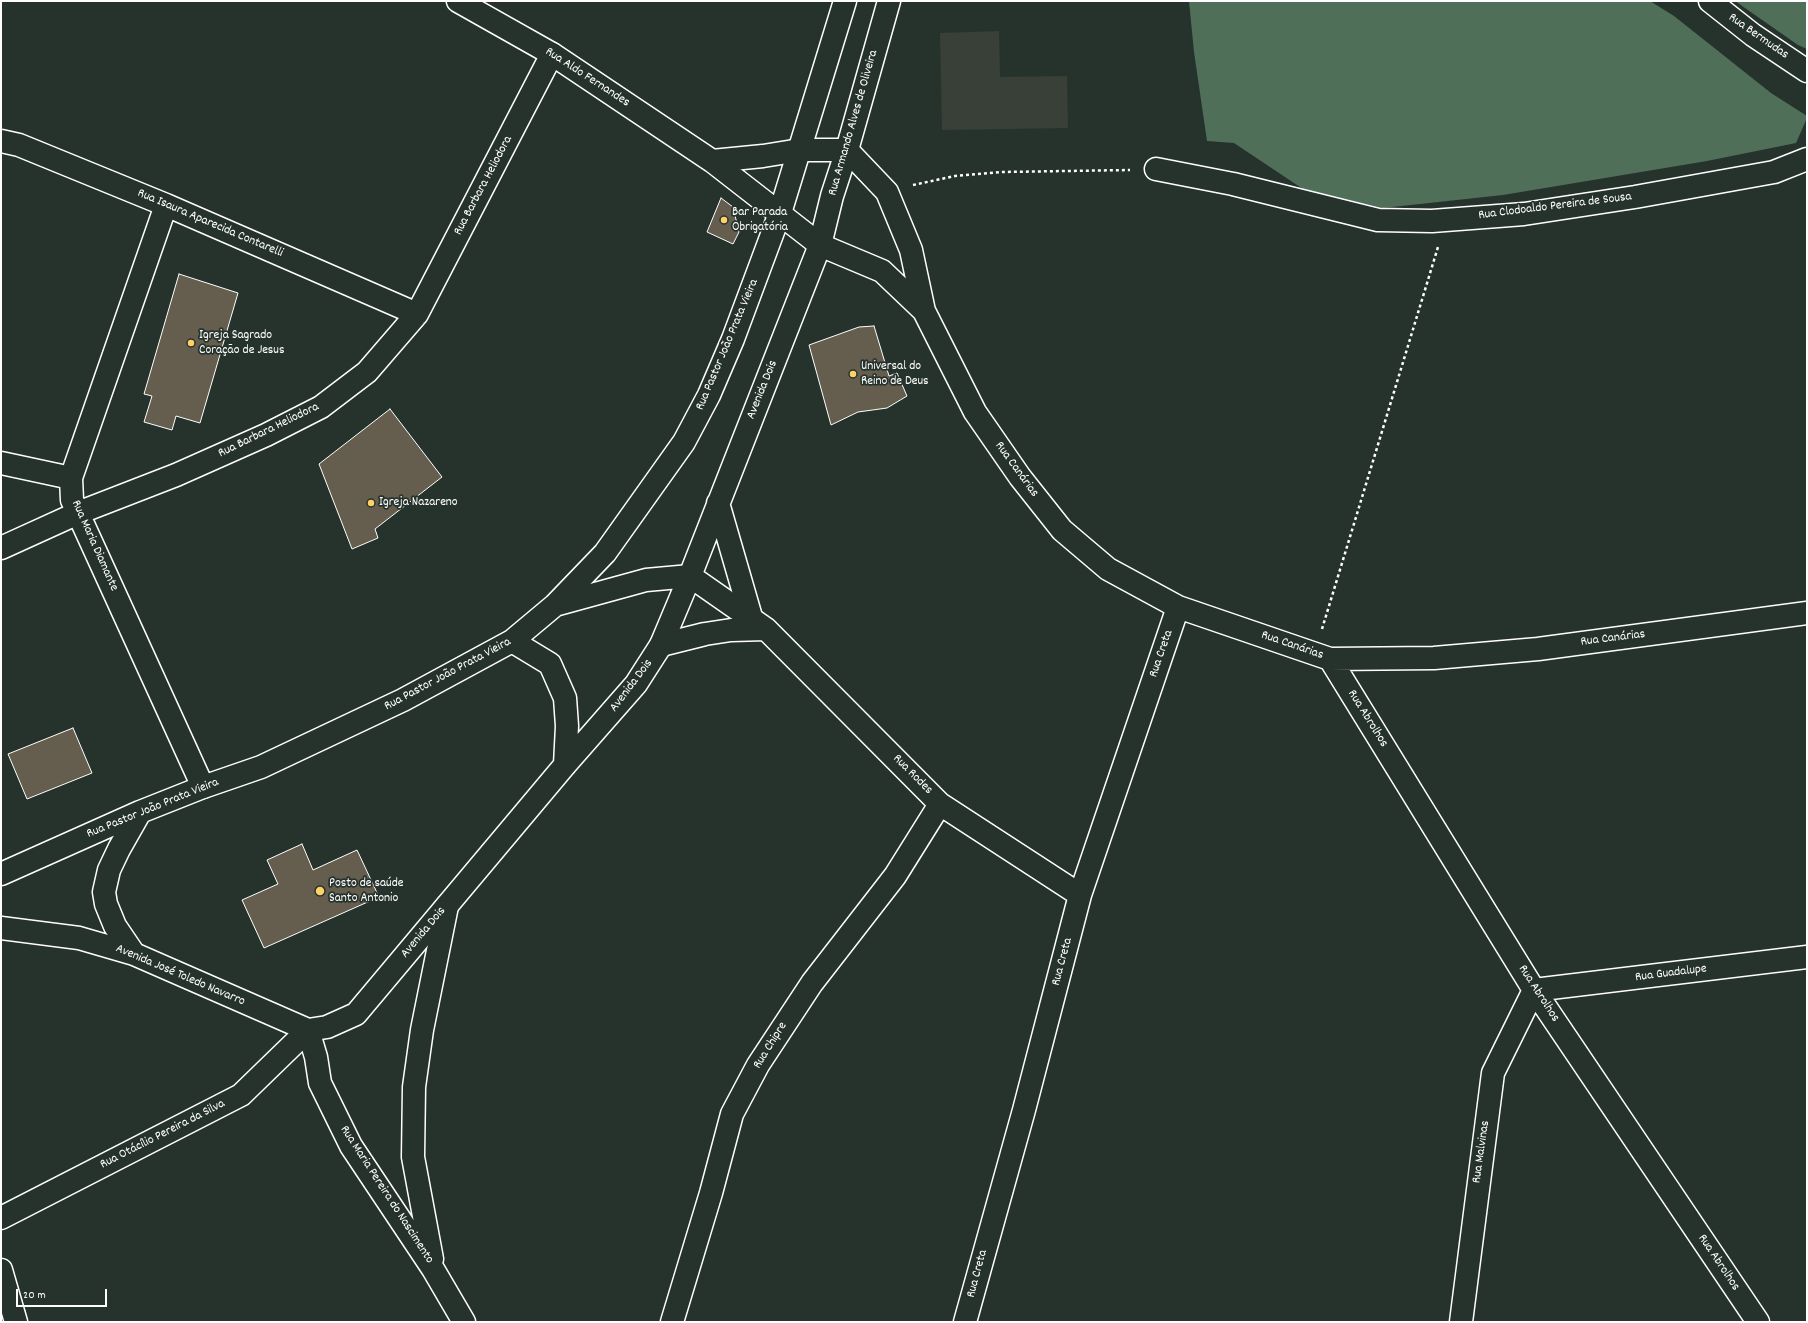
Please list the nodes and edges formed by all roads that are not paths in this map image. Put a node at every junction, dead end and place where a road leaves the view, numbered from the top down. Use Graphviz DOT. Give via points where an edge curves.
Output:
graph roads {
  1 [pos="458,1"];
  2 [pos="845,1"];
  3 [pos="889,1"];
  4 [pos="1710,1"];
  5 [pos="552,54"];
  6 [pos="1807,71"];
  7 [pos="1,141"];
  8 [pos="800,150"];
  9 [pos="847,150"];
  10 [pos="1807,159"];
  11 [pos="712,161"];
  12 [pos="1156,169"];
  13 [pos="166,205"];
  14 [pos="780,213"];
  15 [pos="820,245"];
  16 [pos="924,311"];
  17 [pos="417,314"];
  18 [pos="1,463"];
  19 [pos="71,478"];
  20 [pos="718,503"];
  21 [pos="78,513"];
  22 [pos="1,548"];
  23 [pos="690,576"];
  24 [pos="555,605"];
  25 [pos="1178,607"];
  26 [pos="1807,614"];
  27 [pos="758,623"];
  28 [pos="512,641"];
  29 [pos="661,645"];
  30 [pos="1322,656"];
  31 [pos="565,765"];
  32 [pos="203,787"];
  33 [pos="940,804"];
  34 [pos="140,812"];
  35 [pos="1,874"];
  36 [pos="1080,895"];
  37 [pos="446,906"];
  38 [pos="1,928"];
  39 [pos="134,954"];
  40 [pos="1807,956"];
  41 [pos="1534,990"];
  42 [pos="308,1030"];
  43 [pos="1,1218"];
  44 [pos="434,1268"];
  45 [pos="1,1270"];
  46 [pos="16,1322"];
  47 [pos="464,1322"];
  48 [pos="672,1322"];
  49 [pos="965,1322"];
  50 [pos="1461,1322"];
  51 [pos="1758,1322"];
  1 -- 5 [label="street, Rua Aldo Fernandes"];
  2 -- 8 [label="street"];
  3 -- 9 [label="street, Rua Armando Alves de Oliveira"];
  4 -- 6 [label="street, Rua Bermudas" via="1753,35"];
  5 -- 11 [label="street, Rua Aldo Fernandes"];
  5 -- 17 [label="street, Rua Barbara Heliodora"];
  7 -- 13 [label="street, Rua Isaura Aparecida Contarelli" via="19,145"];
  8 -- 9 [label="street"];
  8 -- 11 [label="street"];
  8 -- 14 [label="street"];
  9 -- 15 [label="street, Rua Armando Alves de Oliveira"];
  9 -- 16 [label="street, Rua Canárias" via="887,192 911,250"];
  10 -- 12 [label="street, Rua Clodoaldo Pereira de Sousa" via="1774,172 1635,197 1524,214 1446,220 1378,220 1233,184"];
  11 -- 14 [label="street, Rua Aldo Fernandes"];
  13 -- 17 [label="street, Rua Isaura Aparecida Contarelli"];
  13 -- 19 [label="street, Rua Maria Diamante"];
  14 -- 15 [label="street, Rua Aldo Fernandes"];
  14 -- 24 [label="street, Rua Pastor João Prata Vieira" via="733,339 709,395 684,442 605,553"];
  15 -- 16 [label="street, Rua Canárias" via="882,271"];
  15 -- 20 [label="street, Avenida Dois"];
  16 -- 25 [label="street, Rua Canárias" via="975,412 1020,477 1062,530 1108,569"];
  17 -- 21 [label="street, Rua Barbara Heliodora" via="368,372 321,407 176,475"];
  18 -- 19 [label="street"];
  19 -- 21 [label="street, Rua Maria Diamante" via="72,500"];
  20 -- 23 [label="street, Avenida Dois"];
  20 -- 27 [label="street" via="735,565"];
  21 -- 22 [label="street, Rua Barbara Heliodora"];
  21 -- 32 [label="street, Rua Maria Diamante"];
  23 -- 24 [label="street" via="646,580"];
  23 -- 27 [label="street, Rua Rodes"];
  23 -- 29 [label="street, Avenida Dois"];
  24 -- 28 [label="street, Rua Pastor João Prata Vieira"];
  25 -- 30 [label="street, Rua Canárias"];
  25 -- 36 [label="street, Rua Creta"];
  26 -- 30 [label="street, Rua Canárias" via="1538,649 1434,658"];
  27 -- 29 [label="street"];
  27 -- 33 [label="street, Rua Rodes"];
  28 -- 31 [label="street" via="550,664 565,698"];
  28 -- 32 [label="street, Rua Pastor João Prata Vieira" via="403,700 261,768"];
  29 -- 31 [label="street, Avenida Dois" via="636,684"];
  30 -- 41 [label="street, Rua Abrolhos"];
  31 -- 37 [label="street, Avenida Dois"];
  32 -- 34 [label="street, Rua Pastor João Prata Vieira"];
  33 -- 36 [label="street, Rua Rodes"];
  33 -- 48 [label="street, Rua Chipre" via="894,876 812,982 758,1065 732,1114"];
  34 -- 35 [label="street, Rua Pastor João Prata Vieira"];
  34 -- 39 [label="street" via="109,870 104,892 115,926"];
  36 -- 49 [label="street, Rua Creta"];
  37 -- 42 [label="street, Avenida Dois" via="356,1014 327,1027"];
  37 -- 44 [label="street, Rua Maria Pereira do Nascimento" via="422,1030 414,1087 413,1157"];
  38 -- 39 [label="street, Avenida José Toledo Navarro" via="79,938"];
  39 -- 42 [label="street, Avenida José Toledo Navarro"];
  40 -- 41 [label="street, Rua Guadalupe"];
  41 -- 50 [label="street, Rua Malvinas" via="1493,1072"];
  41 -- 51 [label="street, Rua Abrolhos"];
  42 -- 43 [label="street, Rua Otácílio Pereira da Silva" via="241,1095"];
  42 -- 44 [label="street, Rua Maria Pereira do Nascimento" via="316,1056 320,1084 344,1133"];
  44 -- 47 [label="street"];
  45 -- 46 [label="street"];
}
